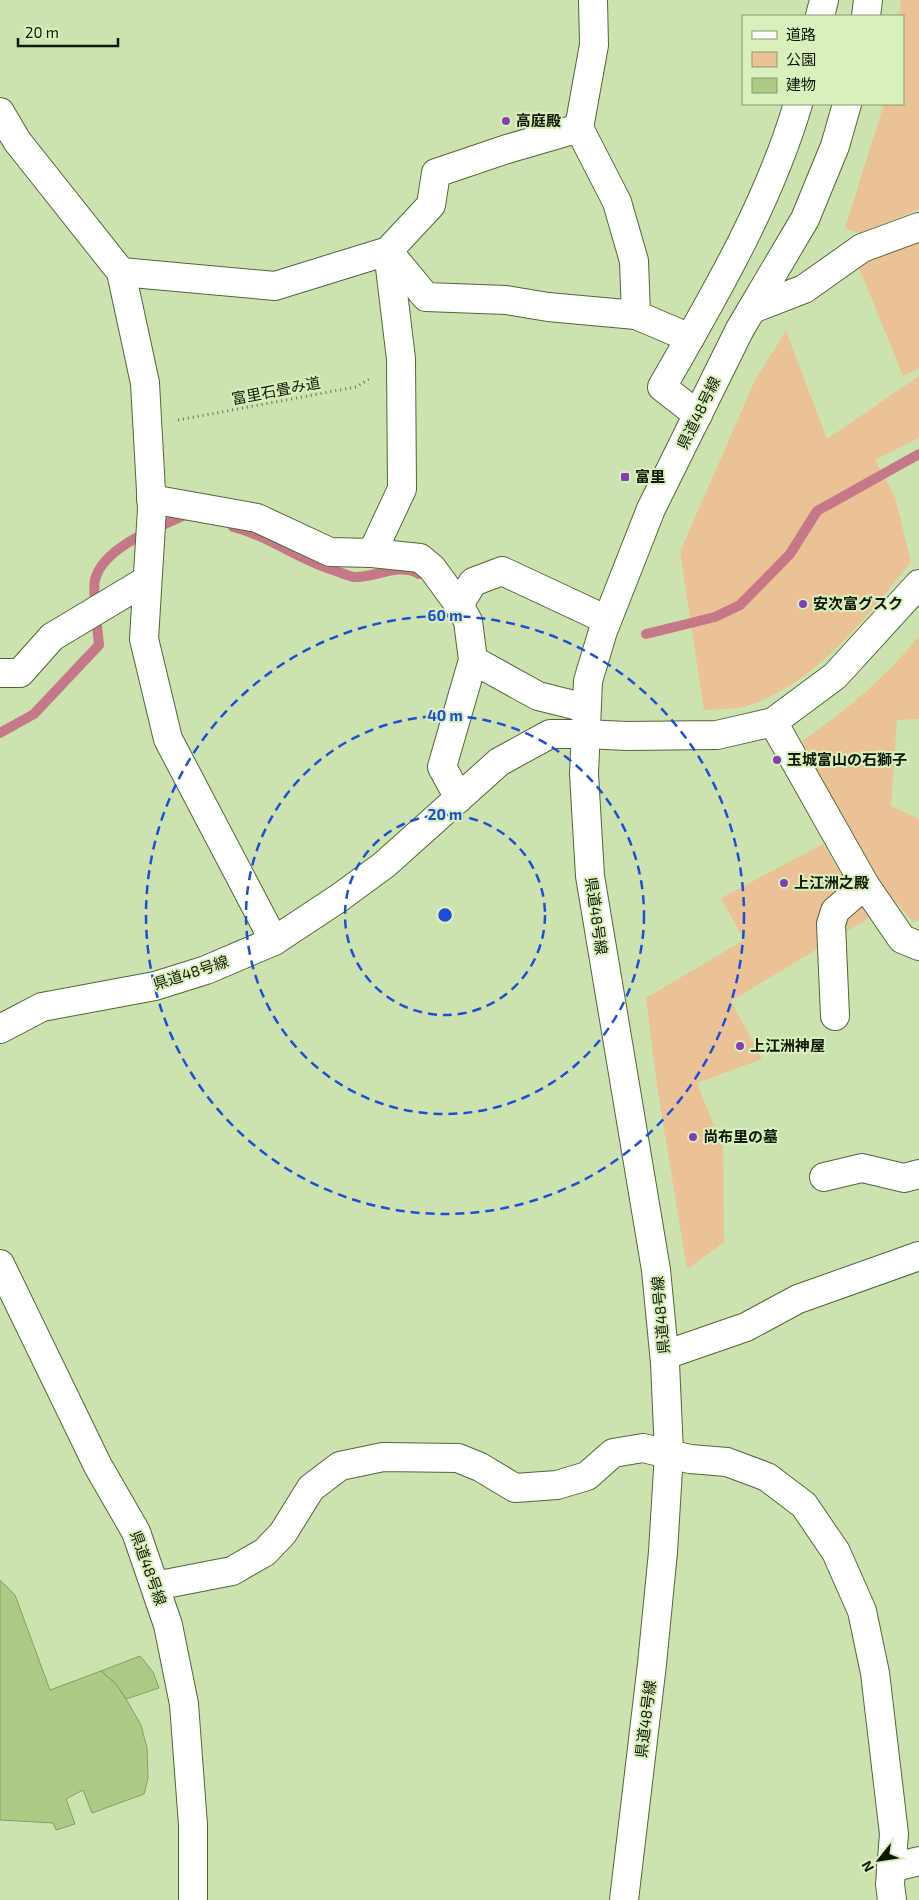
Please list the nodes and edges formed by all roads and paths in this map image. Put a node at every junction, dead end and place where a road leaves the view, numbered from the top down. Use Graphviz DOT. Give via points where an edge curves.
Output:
graph roads {
  1 [pos="593,0"];
  2 [pos="824,0"];
  3 [pos="868,0"];
  4 [pos="820,15"];
  5 [pos="866,15"];
  6 [pos="798,105"];
  7 [pos="847,105"];
  8 [pos="0,112"];
  9 [pos="579,128"];
  10 [pos="919,227"];
  11 [pos="388,251"];
  12 [pos="121,272"];
  13 [pos="752,309"];
  14 [pos="636,315"];
  15 [pos="690,338"];
  16 [pos="401,359"];
  17 [pos="698,415"];
  18 [pos="147,426"];
  19 [pos="152,504"];
  20 [pos="372,554"];
  21 [pos="148,568"];
  22 [pos="919,584"];
  23 [pos="464,613"];
  24 [pos="607,620"];
  25 [pos="472,658"];
  26 [pos="0,673"];
  27 [pos="586,708"];
  28 [pos="774,722"];
  29 [pos="584,734"];
  30 [pos="459,798"];
  31 [pos="865,885"];
  32 [pos="274,941"];
  33 [pos="919,946"];
  34 [pos="836,1016"];
  35 [pos="0,1029"];
  36 [pos="919,1174"];
  37 [pos="824,1177"];
  38 [pos="919,1256"];
  39 [pos="0,1264"];
  40 [pos="665,1354"];
  41 [pos="668,1453"];
  42 [pos="155,1586"];
  43 [pos="919,1861"];
  44 [pos="891,1868"];
  45 [pos="193,1900"];
  46 [pos="624,1900"];
  47 [pos="892,1900"];
  1 -- 9 [label="street" via="594,45"];
  2 -- 4 [label="street"];
  3 -- 5 [label="street"];
  6 -- 15 [label="street" via="786,146 753,222"];
  7 -- 13 [label="street, 県道48号線" via="835,146 805,219"];
  8 -- 12 [label="street" via="18,141"];
  9 -- 11 [label="street" via="436,173 431,205"];
  9 -- 14 [label="street" via="617,202 634,261"];
  10 -- 13 [label="street" via="862,248 804,289"];
  11 -- 12 [label="street" via="275,286"];
  11 -- 14 [label="street" via="426,297 506,300"];
  11 -- 16 [label="street"];
  12 -- 18 [label="street" via="145,383"];
  13 -- 17 [label="street, 県道48号線"];
  14 -- 15 [label="street"];
  15 -- 17 [label="street" via="662,387"];
  16 -- 18 [label="path, 富里石畳み道" via="356,387"];
  16 -- 20 [label="street" via="402,489"];
  17 -- 24 [label="street, 県道48号線" via="651,509"];
  18 -- 19 [label="street"];
  19 -- 20 [label="street" via="257,518 330,552"];
  19 -- 21 [label="street"];
  20 -- 23 [label="street" via="420,558 432,568"];
  21 -- 26 [label="street" via="117,598 52,638 20,673"];
  21 -- 32 [label="street" via="144,639 168,739"];
  22 -- 28 [label="street" via="834,676"];
  23 -- 24 [label="street" via="473,582 502,571"];
  23 -- 25 [label="street"];
  24 -- 27 [label="street, 県道48号線" via="588,681"];
  25 -- 27 [label="street" via="538,696"];
  25 -- 30 [label="street" via="442,767"];
  27 -- 29 [label="street, 県道48号線"];
  28 -- 29 [label="street" via="717,735"];
  28 -- 31 [label="street"];
  29 -- 30 [label="street, 県道48号線" via="550,734 523,747 498,762"];
  29 -- 40 [label="street, 県道48号線" via="590,876 644,1190"];
  30 -- 32 [label="street, 県道48号線" via="384,865"];
  31 -- 33 [label="street" via="902,940"];
  31 -- 34 [label="street" via="835,911 831,924"];
  32 -- 35 [label="street, 県道48号線" via="206,970 155,986 42,1007"];
  36 -- 37 [label="street" via="904,1178 862,1168"];
  38 -- 40 [label="street" via="798,1299 746,1327"];
  39 -- 42 [label="street, 県道48号線" via="98,1466 136,1532"];
  40 -- 41 [label="street, 県道48号線"];
  41 -- 42 [label="street" via="643,1448 614,1452 587,1476 557,1485 515,1488 458,1458 383,1457 340,1466 311,1488 283,1533 265,1552 232,1571"];
  41 -- 44 [label="street" via="690,1459 727,1462 767,1477 804,1505 836,1552 862,1610 875,1673 894,1834"];
  41 -- 46 [label="street, 県道48号線" via="652,1664"];
  42 -- 45 [label="street, 県道48号線" via="170,1631 184,1704 193,1825"];
  43 -- 44 [label="street"];
  44 -- 47 [label="street"];
}
